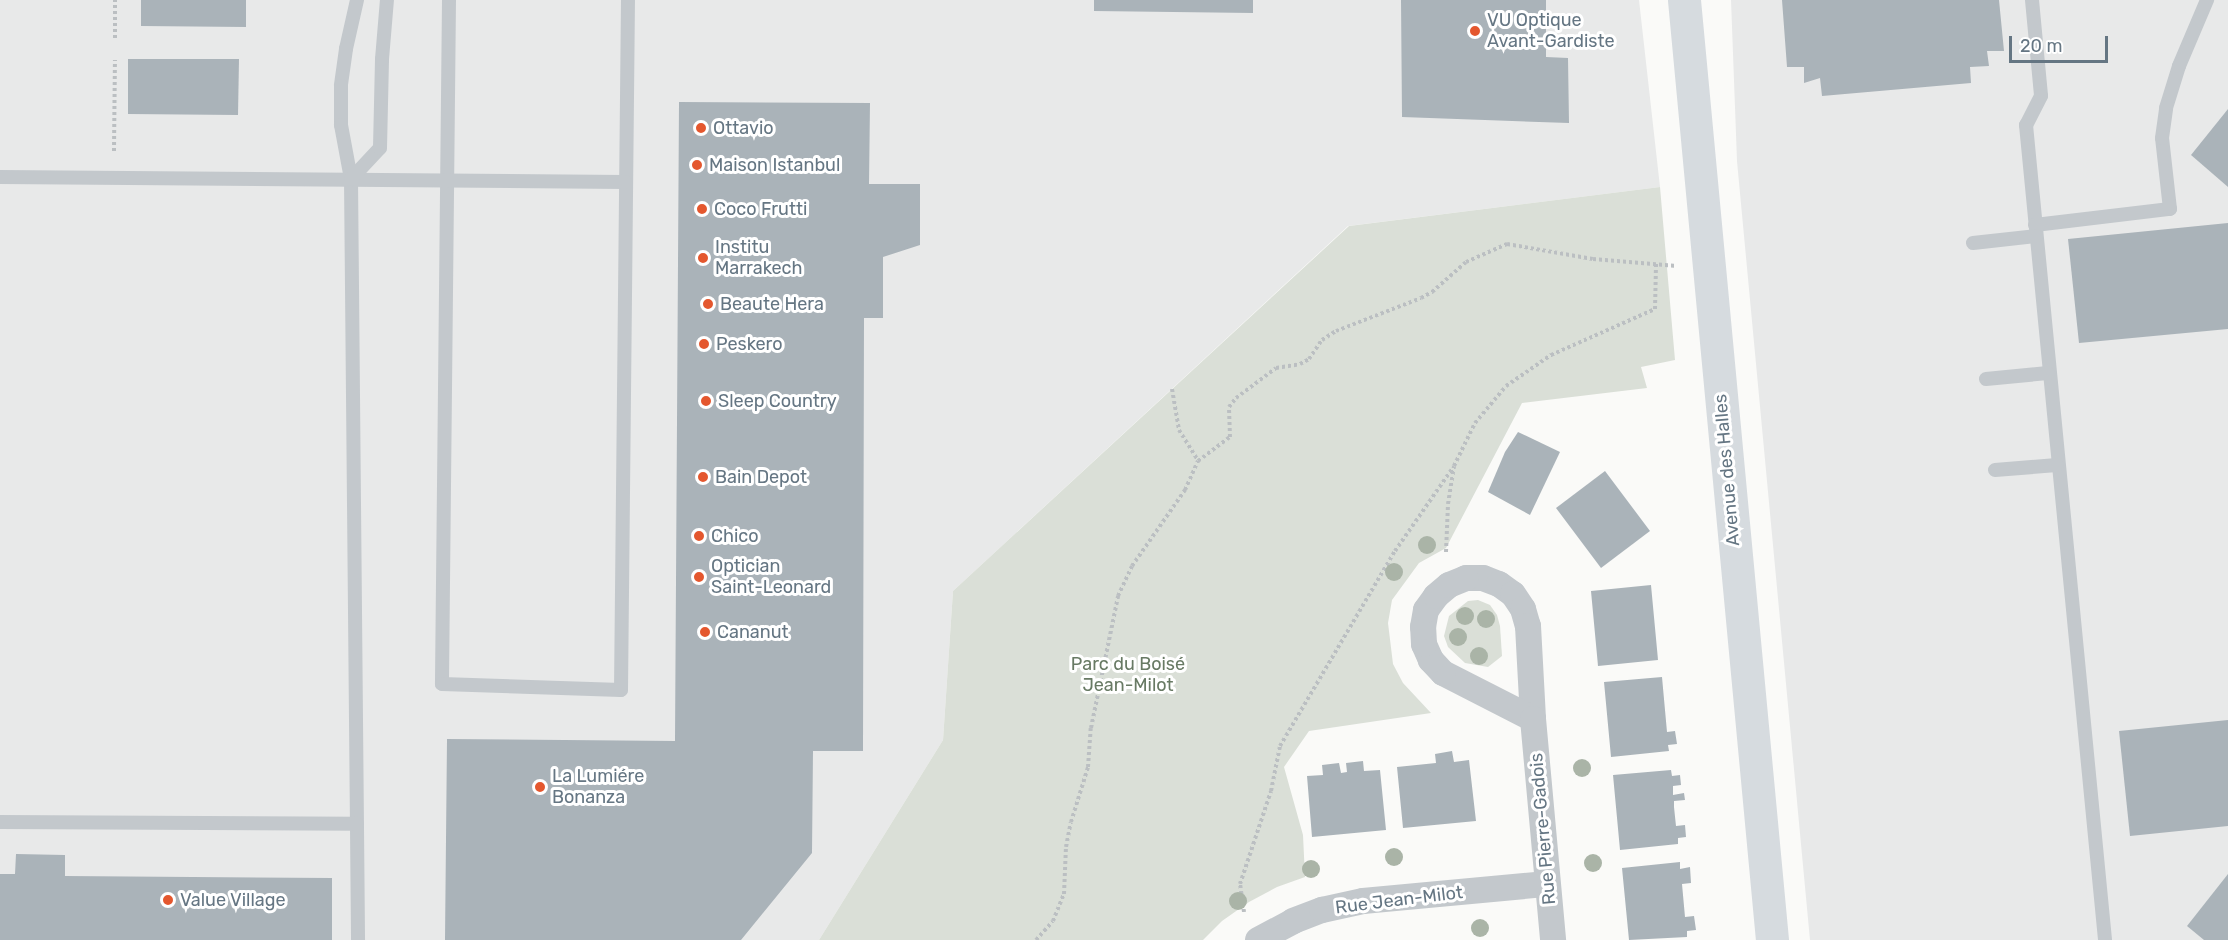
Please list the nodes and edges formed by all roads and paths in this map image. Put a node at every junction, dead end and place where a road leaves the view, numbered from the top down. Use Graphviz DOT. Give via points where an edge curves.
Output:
graph roads {
  1 [pos="115,0"];
  2 [pos="357,0"];
  3 [pos="387,0"];
  4 [pos="449,0"];
  5 [pos="628,0"];
  6 [pos="1684,0"];
  7 [pos="2032,0"];
  8 [pos="2207,0"];
  9 [pos="115,38"];
  10 [pos="115,60"];
  11 [pos="114,151"];
  12 [pos="0,177"];
  13 [pos="351,179"];
  14 [pos="446,180"];
  15 [pos="625,182"];
  16 [pos="2036,231"];
  17 [pos="1974,243"];
  18 [pos="1656,264"];
  19 [pos="1707,269"];
  20 [pos="2048,373"];
  21 [pos="1986,379"];
  22 [pos="1172,389"];
  23 [pos="1197,461"];
  24 [pos="2057,465"];
  25 [pos="1454,466"];
  26 [pos="1995,470"];
  27 [pos="1446,552"];
  28 [pos="1533,719"];
  29 [pos="0,822"];
  30 [pos="357,824"];
  31 [pos="1548,884"];
  32 [pos="1244,912"];
  33 [pos="358,940"];
  34 [pos="1036,940"];
  35 [pos="1258,940"];
  36 [pos="1553,940"];
  37 [pos="1772,940"];
  38 [pos="2104,940"];
  1 -- 9 [label="path"];
  2 -- 13 [label="lane" via="341,87 341,125"];
  3 -- 13 [label="lane" via="380,148"];
  4 -- 14 [label="lane"];
  5 -- 15 [label="lane"];
  6 -- 19 [label="street, Avenue des Halles"];
  7 -- 16 [label="lane" via="2040,96 2026,124"];
  8 -- 16 [label="lane" via="2166,108 2162,138 2170,209"];
  10 -- 11 [label="path"];
  12 -- 13 [label="lane"];
  13 -- 14 [label="lane"];
  13 -- 30 [label="lane"];
  14 -- 15 [label="lane"];
  14 -- 15 [label="lane" via="442,684 621,690"];
  16 -- 17 [label="lane"];
  16 -- 20 [label="lane"];
  18 -- 19 [label="path"];
  18 -- 23 [label="path" via="1593,259 1507,244 1494,248 1466,262 1432,292 1350,324 1322,340 1309,359 1276,368 1260,378 1229,407 1230,437"];
  18 -- 25 [label="path" via="1655,309 1551,355 1506,386 1474,423"];
  19 -- 37 [label="street, Avenue des Halles"];
  20 -- 21 [label="lane"];
  20 -- 24 [label="lane"];
  22 -- 23 [label="path" via="1179,430"];
  23 -- 34 [label="path" via="1185,490 1132,566 1118,596 1091,728 1088,767 1066,847 1064,894 1053,921"];
  24 -- 26 [label="lane"];
  24 -- 38 [label="lane"];
  25 -- 27 [label="path"];
  25 -- 32 [label="path" via="1395,551 1280,746 1271,791 1240,884"];
  28 -- 28 [label="street, Rue Pierre-Gadois" via="1528,626 1523,609 1513,594 1499,584 1474,578 1449,585 1426,610 1424,644 1431,660 1443,673"];
  28 -- 31 [label="street, Rue Pierre-Gadois"];
  29 -- 30 [label="lane"];
  30 -- 33 [label="lane"];
  31 -- 35 [label="street, Rue Jean-Milot" via="1363,901 1322,910"];
  31 -- 36 [label="street, Rue Pierre-Gadois"];
}
